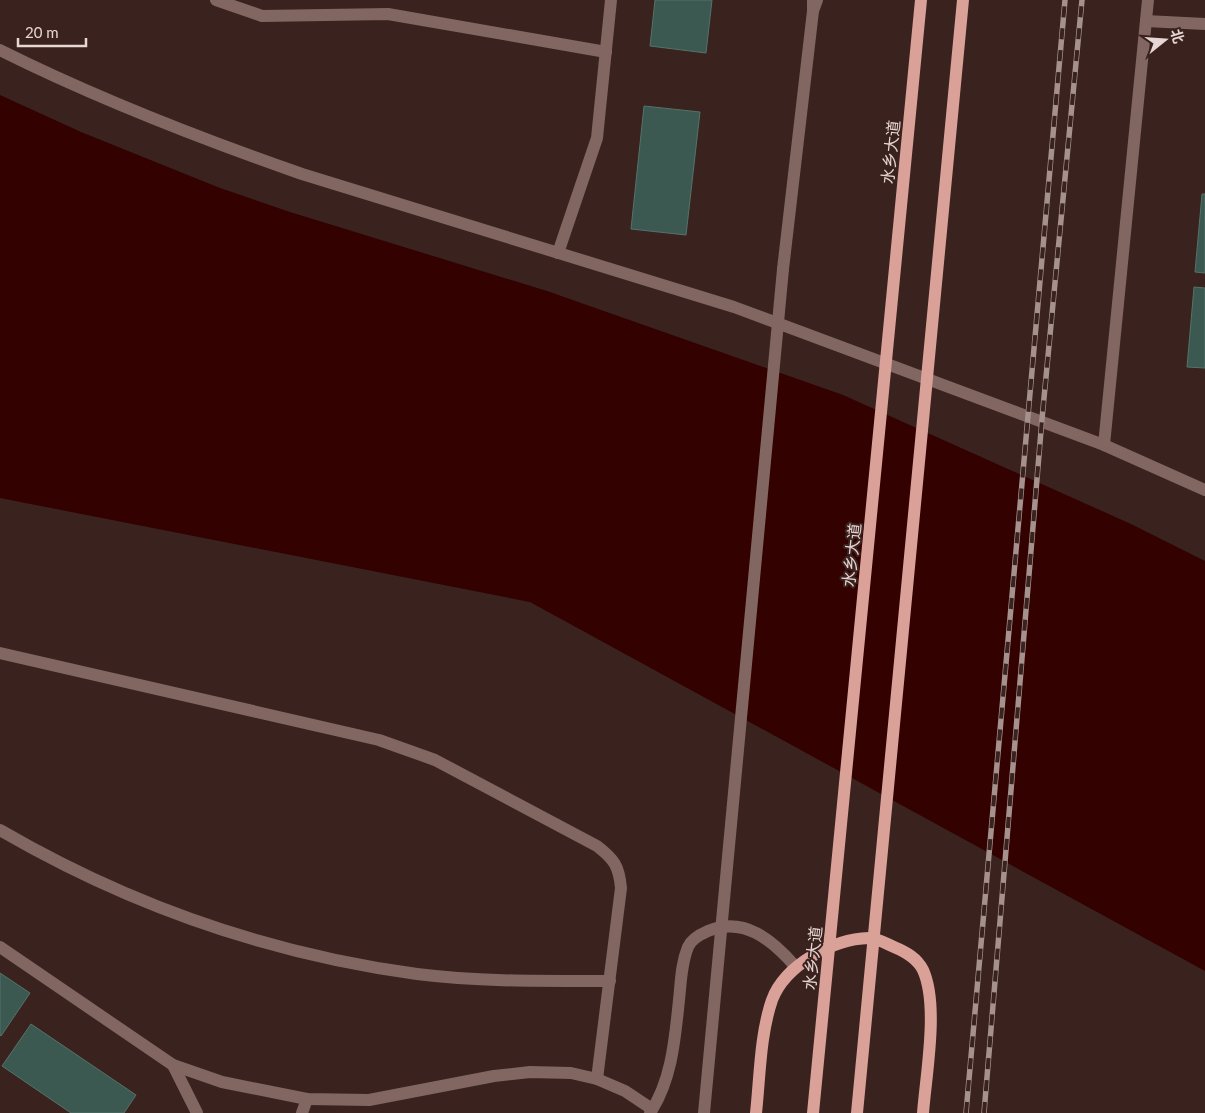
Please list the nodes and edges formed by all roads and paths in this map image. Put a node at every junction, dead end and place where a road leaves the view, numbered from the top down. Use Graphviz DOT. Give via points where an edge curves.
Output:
graph roads {
  1 [pos="216,0"];
  2 [pos="611,0"];
  3 [pos="922,0"];
  4 [pos="963,0"];
  5 [pos="1148,0"];
  6 [pos="815,4"];
  7 [pos="1146,21"];
  8 [pos="1205,24"];
  9 [pos="0,50"];
  10 [pos="606,52"];
  11 [pos="558,253"];
  12 [pos="1104,445"];
  13 [pos="1205,490"];
  14 [pos="0,653"];
  15 [pos="0,830"];
  16 [pos="0,947"];
  17 [pos="795,966"];
  18 [pos="610,981"];
  19 [pos="173,1065"];
  20 [pos="597,1079"];
  21 [pos="307,1099"];
  22 [pos="651,1111"];
  23 [pos="197,1113"];
  24 [pos="302,1113"];
  25 [pos="704,1113"];
  26 [pos="756,1113"];
  27 [pos="813,1113"];
  28 [pos="857,1113"];
  29 [pos="923,1113"];
  1 -- 10 [label="street" via="262,16 388,14"];
  2 -- 10 [label="street"];
  3 -- 27 [label="main road, 水乡大道, bridge"];
  4 -- 28 [label="main road, bridge"];
  5 -- 7 [label="street"];
  6 -- 25 [label="street, bridge" via="783,269"];
  7 -- 8 [label="street"];
  7 -- 12 [label="street"];
  9 -- 11 [label="street" via="106,99 233,150"];
  10 -- 11 [label="street" via="597,138"];
  11 -- 12 [label="street" via="734,308"];
  12 -- 13 [label="street"];
  14 -- 18 [label="street" via="380,740 435,760 597,846 610,856 619,871 621,888"];
  15 -- 18 [label="street" via="50,859 138,900 229,933 322,958 417,974 494,980"];
  16 -- 19 [label="street"];
  17 -- 22 [label="street" via="776,944 740,926 719,926 702,933 688,945 682,964 675,1040 661,1093"];
  17 -- 26 [label="main road" via="773,999 763,1048"];
  17 -- 29 [label="main road" via="820,952 871,938 908,953 923,970 931,1000"];
  18 -- 20 [label="street"];
  19 -- 21 [label="street" via="222,1082"];
  19 -- 23 [label="street"];
  20 -- 21 [label="street" via="571,1073 530,1072 369,1100"];
  20 -- 22 [label="street" via="625,1091"];
  21 -- 24 [label="street"];
}
